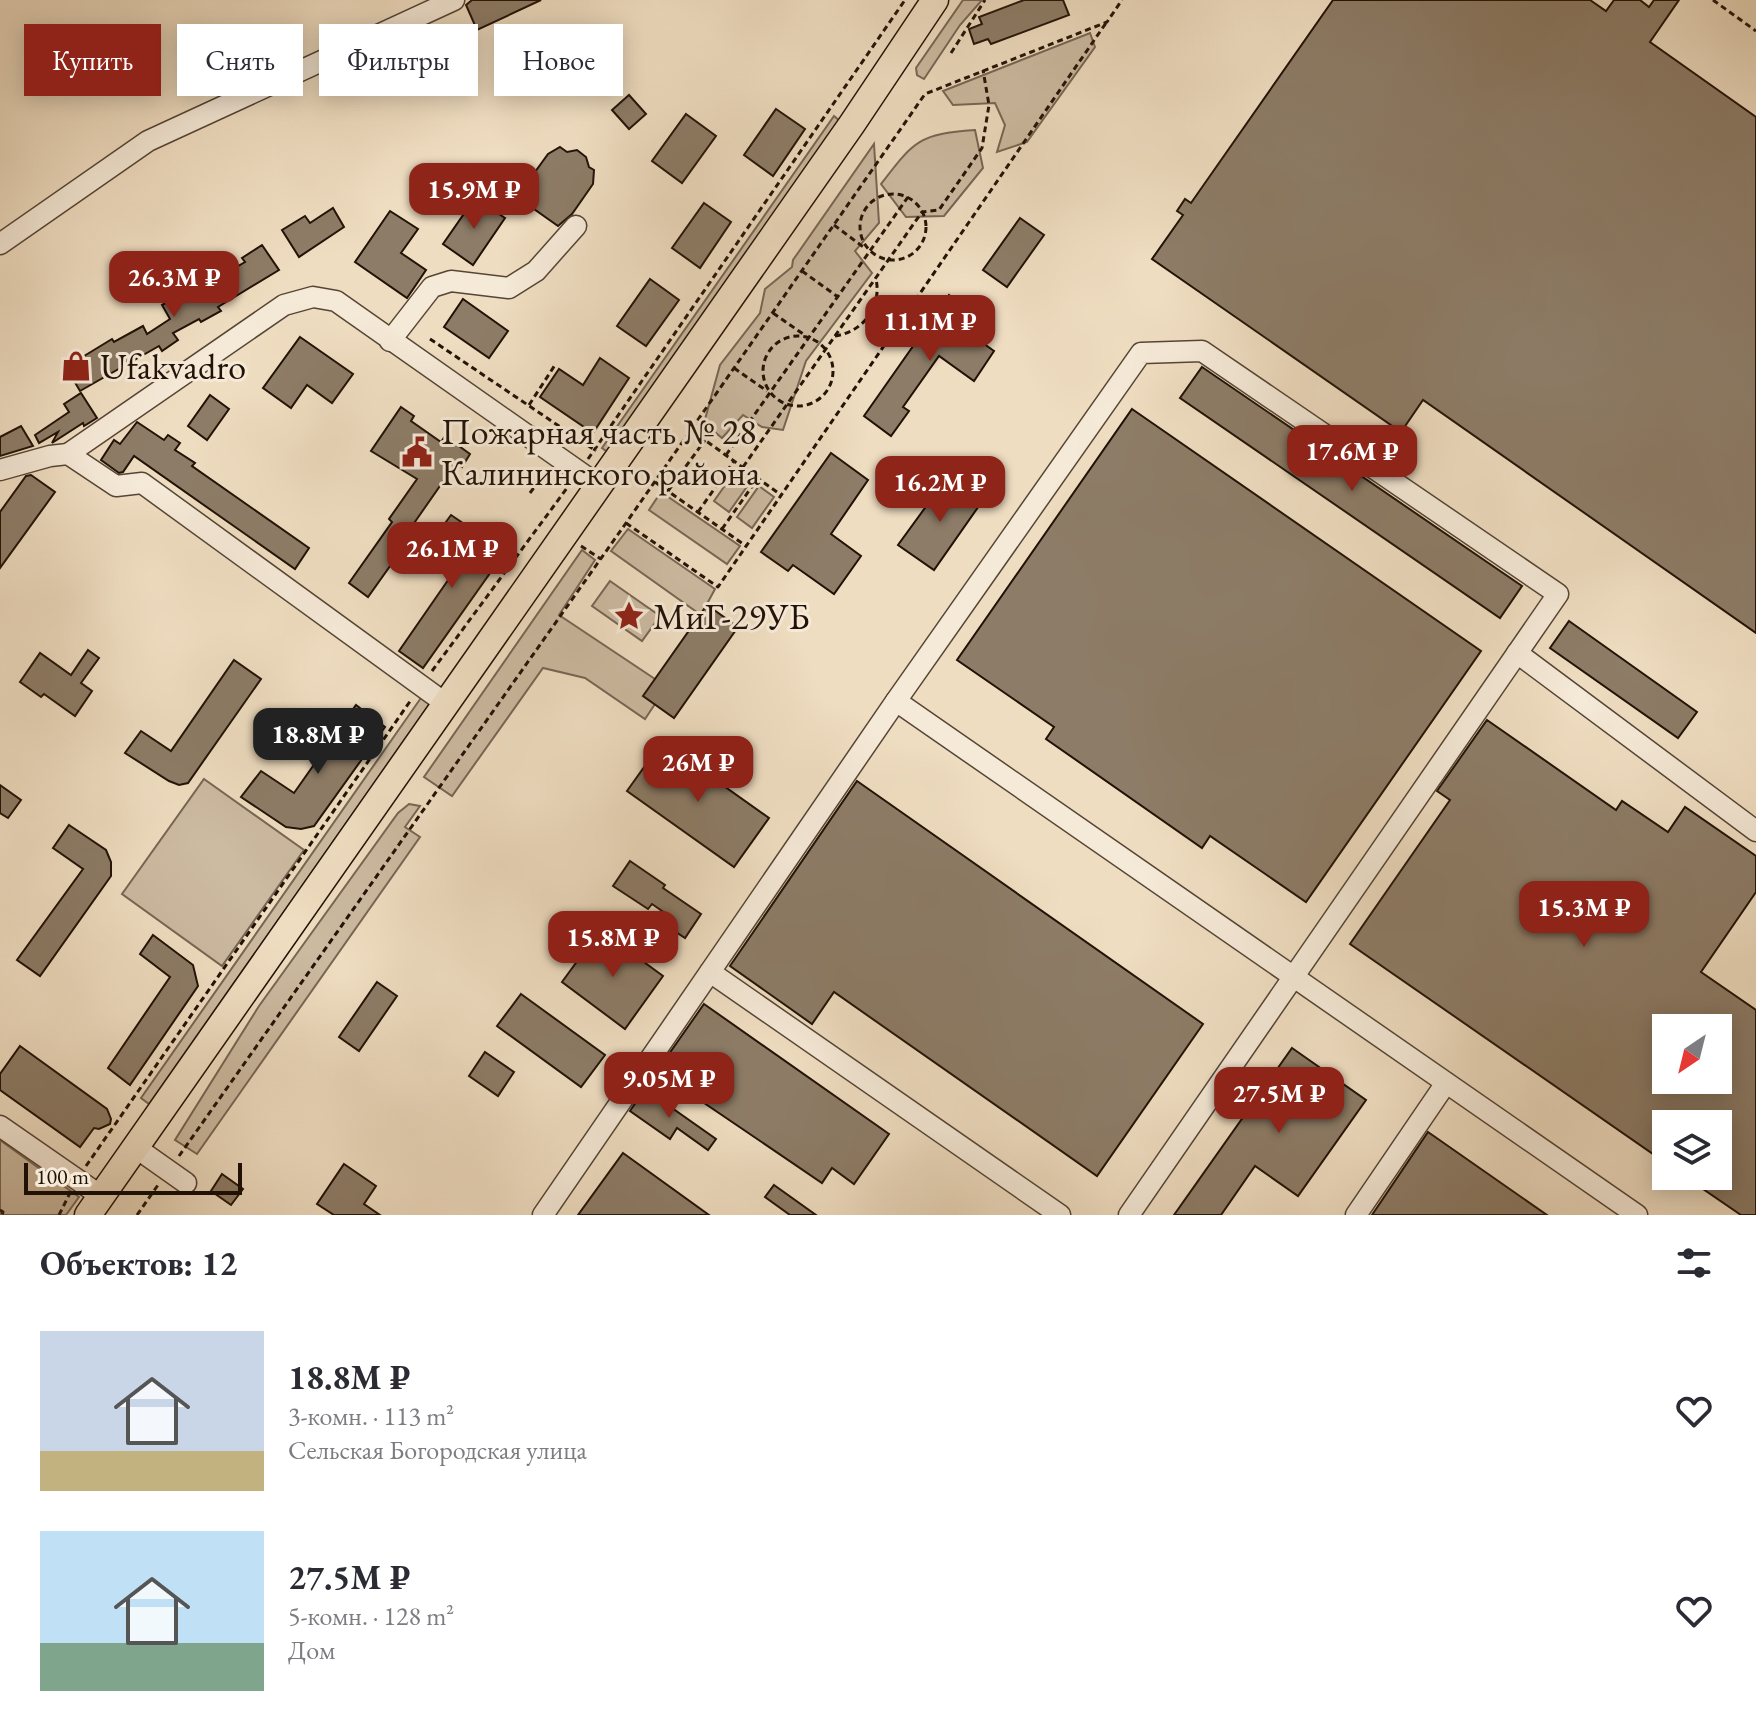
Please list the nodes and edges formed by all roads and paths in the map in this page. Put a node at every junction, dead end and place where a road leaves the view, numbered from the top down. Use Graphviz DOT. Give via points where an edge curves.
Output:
graph roads {
  1 [pos="454,0"];
  2 [pos="905,0"];
  3 [pos="935,0"];
  4 [pos="985,0"];
  5 [pos="1122,0"];
  6 [pos="1713,0"];
  7 [pos="1107,22"];
  8 [pos="1756,31"];
  9 [pos="951,53"];
  10 [pos="983,70"];
  11 [pos="908,197"];
  12 [pos="922,212"];
  13 [pos="834,225"];
  14 [pos="576,226"];
  15 [pos="0,244"];
  16 [pos="870,252"];
  17 [pos="888,260"];
  18 [pos="802,271"];
  19 [pos="876,278"];
  20 [pos="838,297"];
  21 [pos="877,301"];
  22 [pos="773,313"];
  23 [pos="902,319"];
  24 [pos="922,333"];
  25 [pos="835,336"];
  26 [pos="809,338"];
  27 [pos="430,339"];
  28 [pos="390,341"];
  29 [pos="825,350"];
  30 [pos="555,365"];
  31 [pos="734,368"];
  32 [pos="770,393"];
  33 [pos="529,405"];
  34 [pos="787,405"];
  35 [pos="691,430"];
  36 [pos="705,440"];
  37 [pos="596,451"];
  38 [pos="68,454"];
  39 [pos="726,455"];
  40 [pos="734,461"];
  41 [pos="743,467"];
  42 [pos="549,468"];
  43 [pos="0,470"];
  44 [pos="588,478"];
  45 [pos="758,478"];
  46 [pos="655,482"];
  47 [pos="668,491"];
  48 [pos="530,493"];
  49 [pos="781,495"];
  50 [pos="698,512"];
  51 [pos="626,523"];
  52 [pos="722,529"];
  53 [pos="746,546"];
  54 [pos="1517,653"];
  55 [pos="420,687"];
  56 [pos="896,701"];
  57 [pos="445,703"];
  58 [pos="1756,831"];
  59 [pos="710,972"];
  60 [pos="1294,978"];
  61 [pos="1446,1083"];
  62 [pos="0,1126"];
  63 [pos="135,1147"];
  64 [pos="168,1171"];
  65 [pos="76,1180"];
  66 [pos="186,1183"];
  67 [pos="95,1206"];
  68 [pos="59,1215"];
  69 [pos="137,1215"];
  70 [pos="543,1215"];
  71 [pos="1060,1215"];
  72 [pos="1129,1215"];
  73 [pos="1356,1215"];
  74 [pos="1637,1215"];
  1 -- 15 [label="street" via="148,141"];
  2 -- 37 [label="path"];
  3 -- 44 [label="main road" via="852,124"];
  4 -- 9 [label="path"];
  5 -- 7 [label="path"];
  6 -- 8 [label="path"];
  7 -- 10 [label="path"];
  7 -- 23 [label="path"];
  10 -- 12 [label="path" via="989,105 982,148 939,210"];
  10 -- 13 [label="path" via="925,94"];
  11 -- 12 [label="path"];
  11 -- 16 [label="path"];
  11 -- 16 [label="path" via="887,194 868,204 860,234"];
  12 -- 17 [label="path"];
  12 -- 17 [label="path" via="926,232 917,250"];
  13 -- 16 [label="path"];
  13 -- 18 [label="path"];
  14 -- 28 [label="street" via="536,271 509,288 451,281 432,287"];
  16 -- 17 [label="path"];
  16 -- 20 [label="path"];
  17 -- 19 [label="path"];
  18 -- 20 [label="path"];
  18 -- 22 [label="path"];
  19 -- 21 [label="path"];
  19 -- 25 [label="path"];
  20 -- 26 [label="path"];
  21 -- 23 [label="path"];
  21 -- 25 [label="path" via="855,330"];
  22 -- 26 [label="path"];
  22 -- 31 [label="path"];
  23 -- 24 [label="path"];
  23 -- 49 [label="path"];
  25 -- 29 [label="path"];
  26 -- 29 [label="path"];
  26 -- 32 [label="path"];
  26 -- 32 [label="path" via="780,341 767,355 763,375"];
  27 -- 33 [label="path"];
  28 -- 38 [label="street" via="336,301 313,297 284,305"];
  28 -- 44 [label="street"];
  29 -- 34 [label="path"];
  29 -- 34 [label="path" via="833,371 826,392 809,405"];
  30 -- 33 [label="path"];
  31 -- 32 [label="path"];
  31 -- 35 [label="path"];
  32 -- 34 [label="path"];
  32 -- 39 [label="path"];
  33 -- 37 [label="path"];
  34 -- 41 [label="path"];
  35 -- 36 [label="path"];
  35 -- 46 [label="path"];
  36 -- 39 [label="path"];
  36 -- 47 [label="path"];
  37 -- 44 [label="path"];
  38 -- 43 [label="street"];
  38 -- 55 [label="street" via="116,486 142,483"];
  39 -- 40 [label="path"];
  40 -- 41 [label="path"];
  40 -- 50 [label="path"];
  41 -- 45 [label="path"];
  42 -- 48 [label="path"];
  44 -- 55 [label="path" via="544,521"];
  44 -- 57 [label="main road"];
  45 -- 49 [label="path"];
  45 -- 52 [label="path"];
  46 -- 47 [label="path"];
  46 -- 51 [label="path"];
  47 -- 50 [label="path"];
  49 -- 53 [label="path"];
  50 -- 52 [label="path"];
  51 -- 53 [label="path" via="718,587"];
  51 -- 64 [label="path"];
  52 -- 53 [label="path"];
  54 -- 56 [label="street" via="1558,594 1202,351 1141,353"];
  54 -- 58 [label="street"];
  54 -- 60 [label="street"];
  55 -- 57 [label="street"];
  55 -- 65 [label="path"];
  56 -- 59 [label="street"];
  56 -- 60 [label="street"];
  57 -- 63 [label="main road"];
  59 -- 70 [label="street"];
  59 -- 71 [label="street"];
  60 -- 61 [label="street"];
  60 -- 72 [label="street"];
  61 -- 73 [label="street"];
  61 -- 74 [label="street"];
  62 -- 65 [label="street"];
  63 -- 64 [label="street"];
  63 -- 67 [label="main road"];
  64 -- 66 [label="street"];
  64 -- 69 [label="path"];
  65 -- 67 [label="street"];
  65 -- 68 [label="path"];
}
